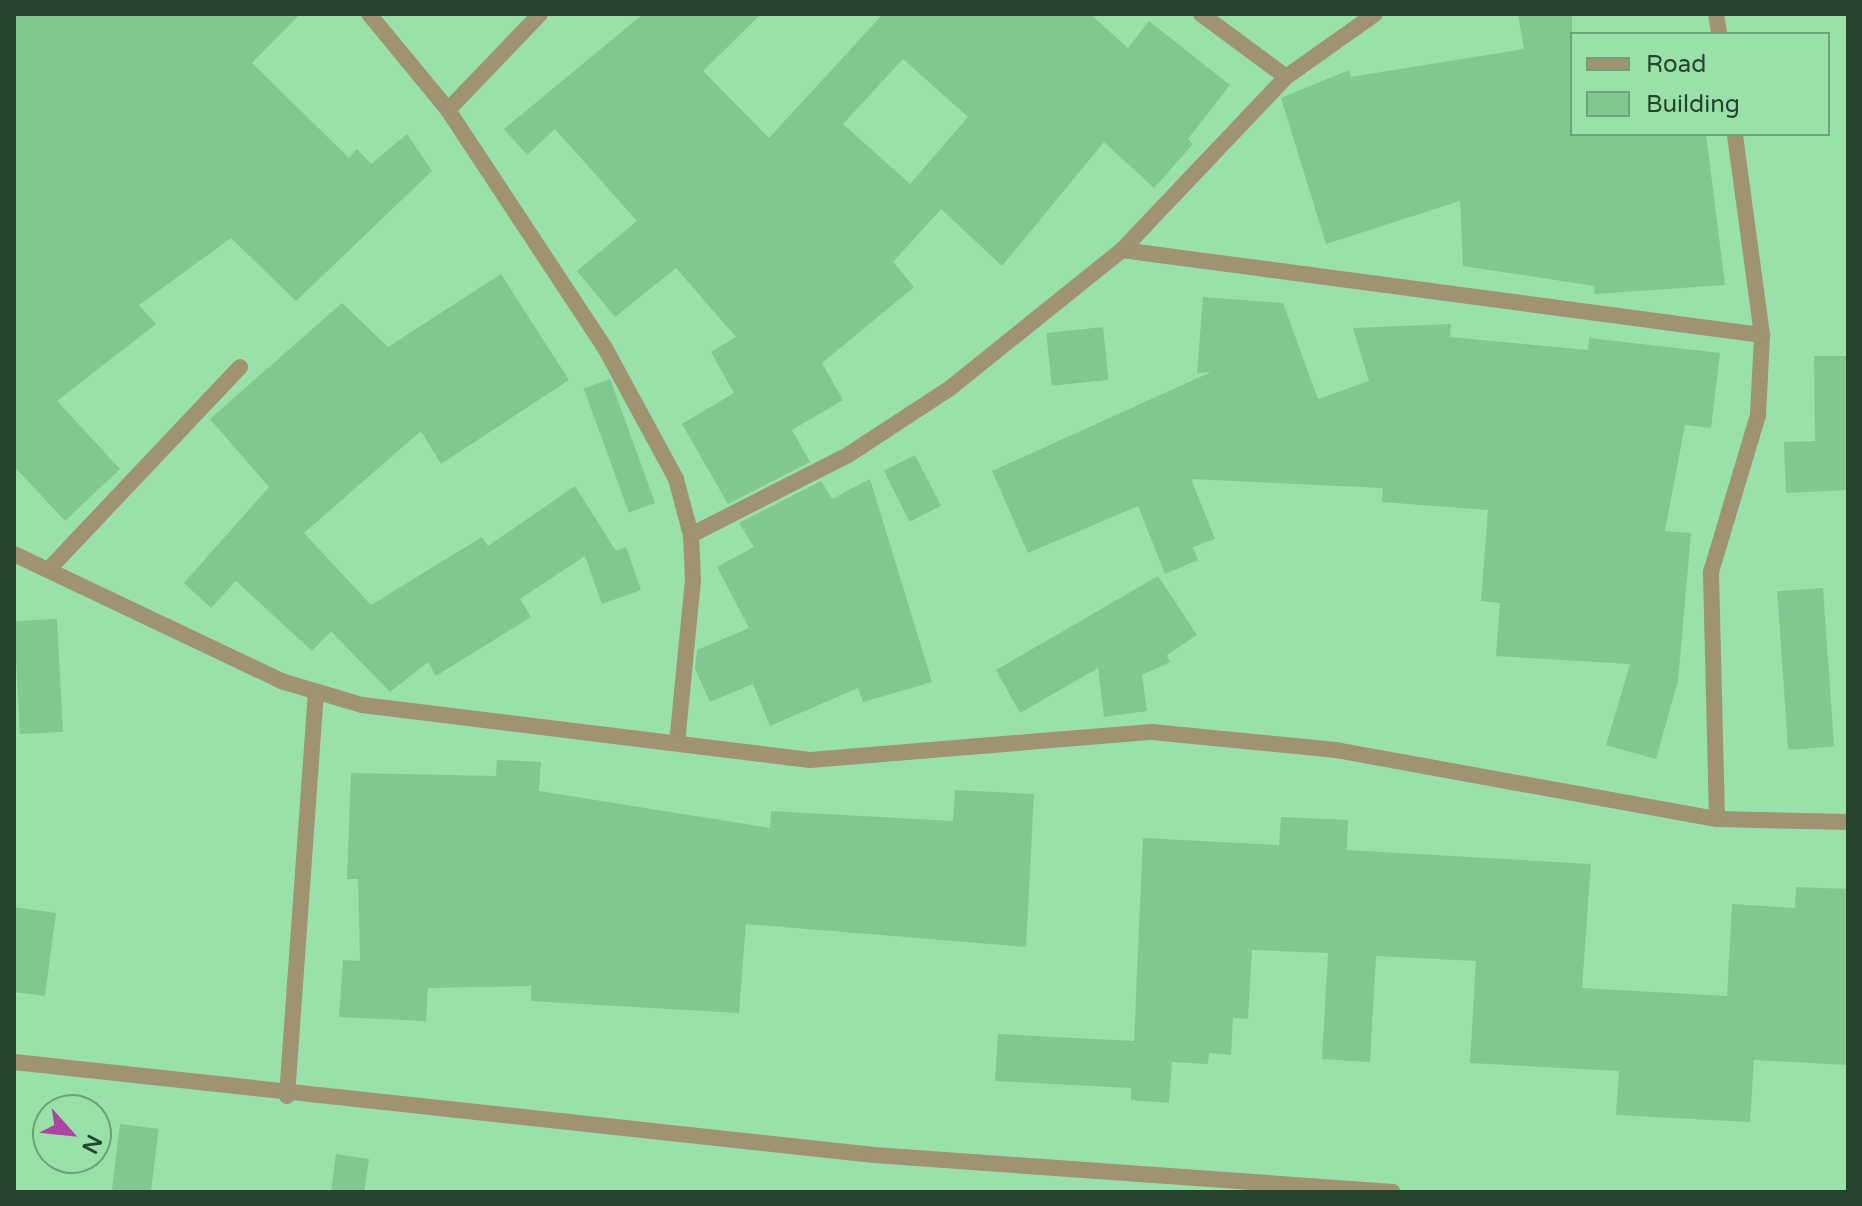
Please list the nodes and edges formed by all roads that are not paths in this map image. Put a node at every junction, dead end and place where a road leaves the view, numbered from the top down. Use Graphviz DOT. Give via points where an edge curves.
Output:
graph roads {
  1 [pos="369,14"];
  2 [pos="540,14"];
  3 [pos="1201,14"];
  4 [pos="1375,14"];
  5 [pos="1286,77"];
  6 [pos="448,110"];
  7 [pos="1735,136"];
  8 [pos="1122,250"];
  9 [pos="1762,335"];
  10 [pos="240,367"];
  11 [pos="691,535"];
  12 [pos="14,554"];
  13 [pos="49,569"];
  14 [pos="316,694"];
  15 [pos="677,742"];
  16 [pos="1717,819"];
  17 [pos="1848,822"];
  18 [pos="14,1062"];
  19 [pos="287,1096"];
  20 [pos="1393,1192"];
  1 -- 6 [label="street"];
  2 -- 6 [label="street"];
  3 -- 5 [label="street"];
  4 -- 5 [label="street"];
  5 -- 8 [label="street"];
  6 -- 11 [label="street" via="605,348 676,479"];
  7 -- 9 [label="street"];
  8 -- 9 [label="street"];
  8 -- 11 [label="street" via="949,389 860,447"];
  9 -- 16 [label="street" via="1758,415 1711,572"];
  10 -- 13 [label="street"];
  11 -- 15 [label="street"];
  12 -- 13 [label="street"];
  13 -- 14 [label="street"];
  14 -- 15 [label="street"];
  14 -- 19 [label="street"];
  15 -- 16 [label="street" via="810,760 1152,732 1336,750"];
  16 -- 17 [label="street"];
  18 -- 19 [label="street"];
  19 -- 20 [label="street" via="905,1157"];
}
